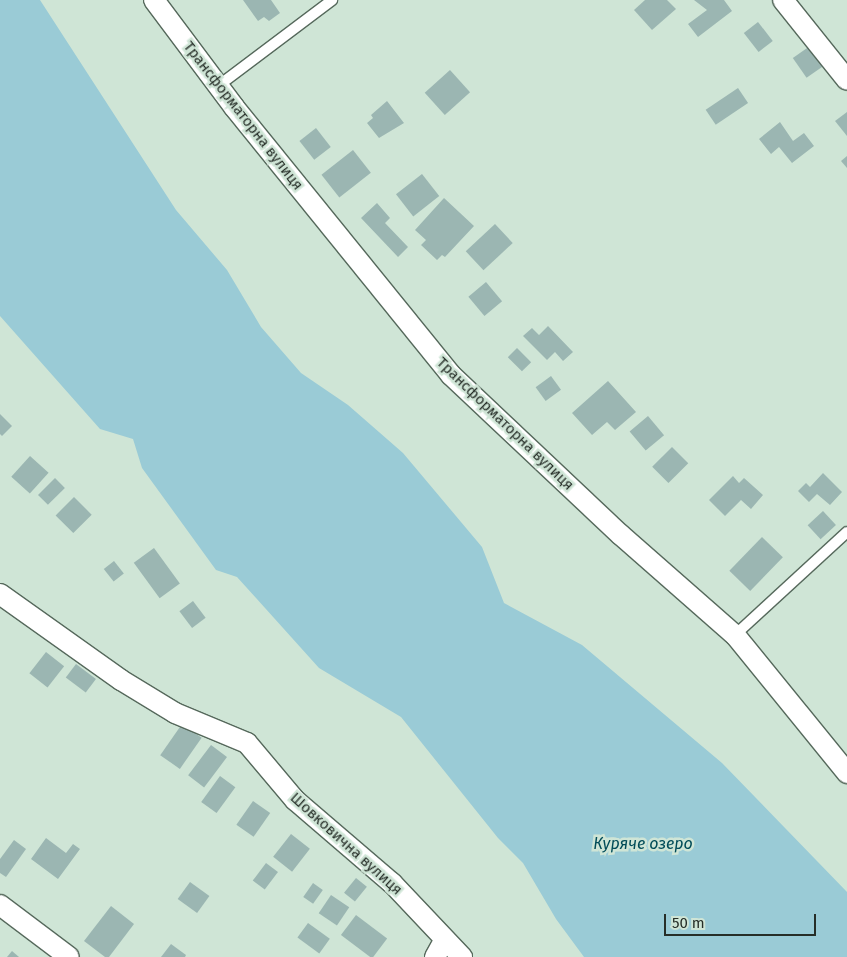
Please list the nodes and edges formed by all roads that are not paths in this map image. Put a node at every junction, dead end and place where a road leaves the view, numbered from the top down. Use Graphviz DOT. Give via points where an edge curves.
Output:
graph roads {
  1 [pos="154,0"];
  2 [pos="332,0"];
  3 [pos="783,0"];
  4 [pos="847,80"];
  5 [pos="218,86"];
  6 [pos="847,532"];
  7 [pos="0,594"];
  8 [pos="735,635"];
  9 [pos="847,773"];
  10 [pos="0,905"];
  11 [pos="439,949"];
  12 [pos="69,957"];
  13 [pos="462,957"];
  1 -- 5 [label="street, Трансформаторна вулиця"];
  2 -- 5 [label="lane"];
  3 -- 4 [label="street"];
  5 -- 8 [label="street, Трансформаторна вулиця" via="451,375 621,535"];
  6 -- 8 [label="lane"];
  7 -- 11 [label="street, Шовковична вулиця" via="121,680 175,713 247,743 296,800 392,884"];
  8 -- 9 [label="street, Трансформаторна вулиця"];
  10 -- 12 [label="street"];
  11 -- 13 [label="street, Шовковична вулиця"];
}
